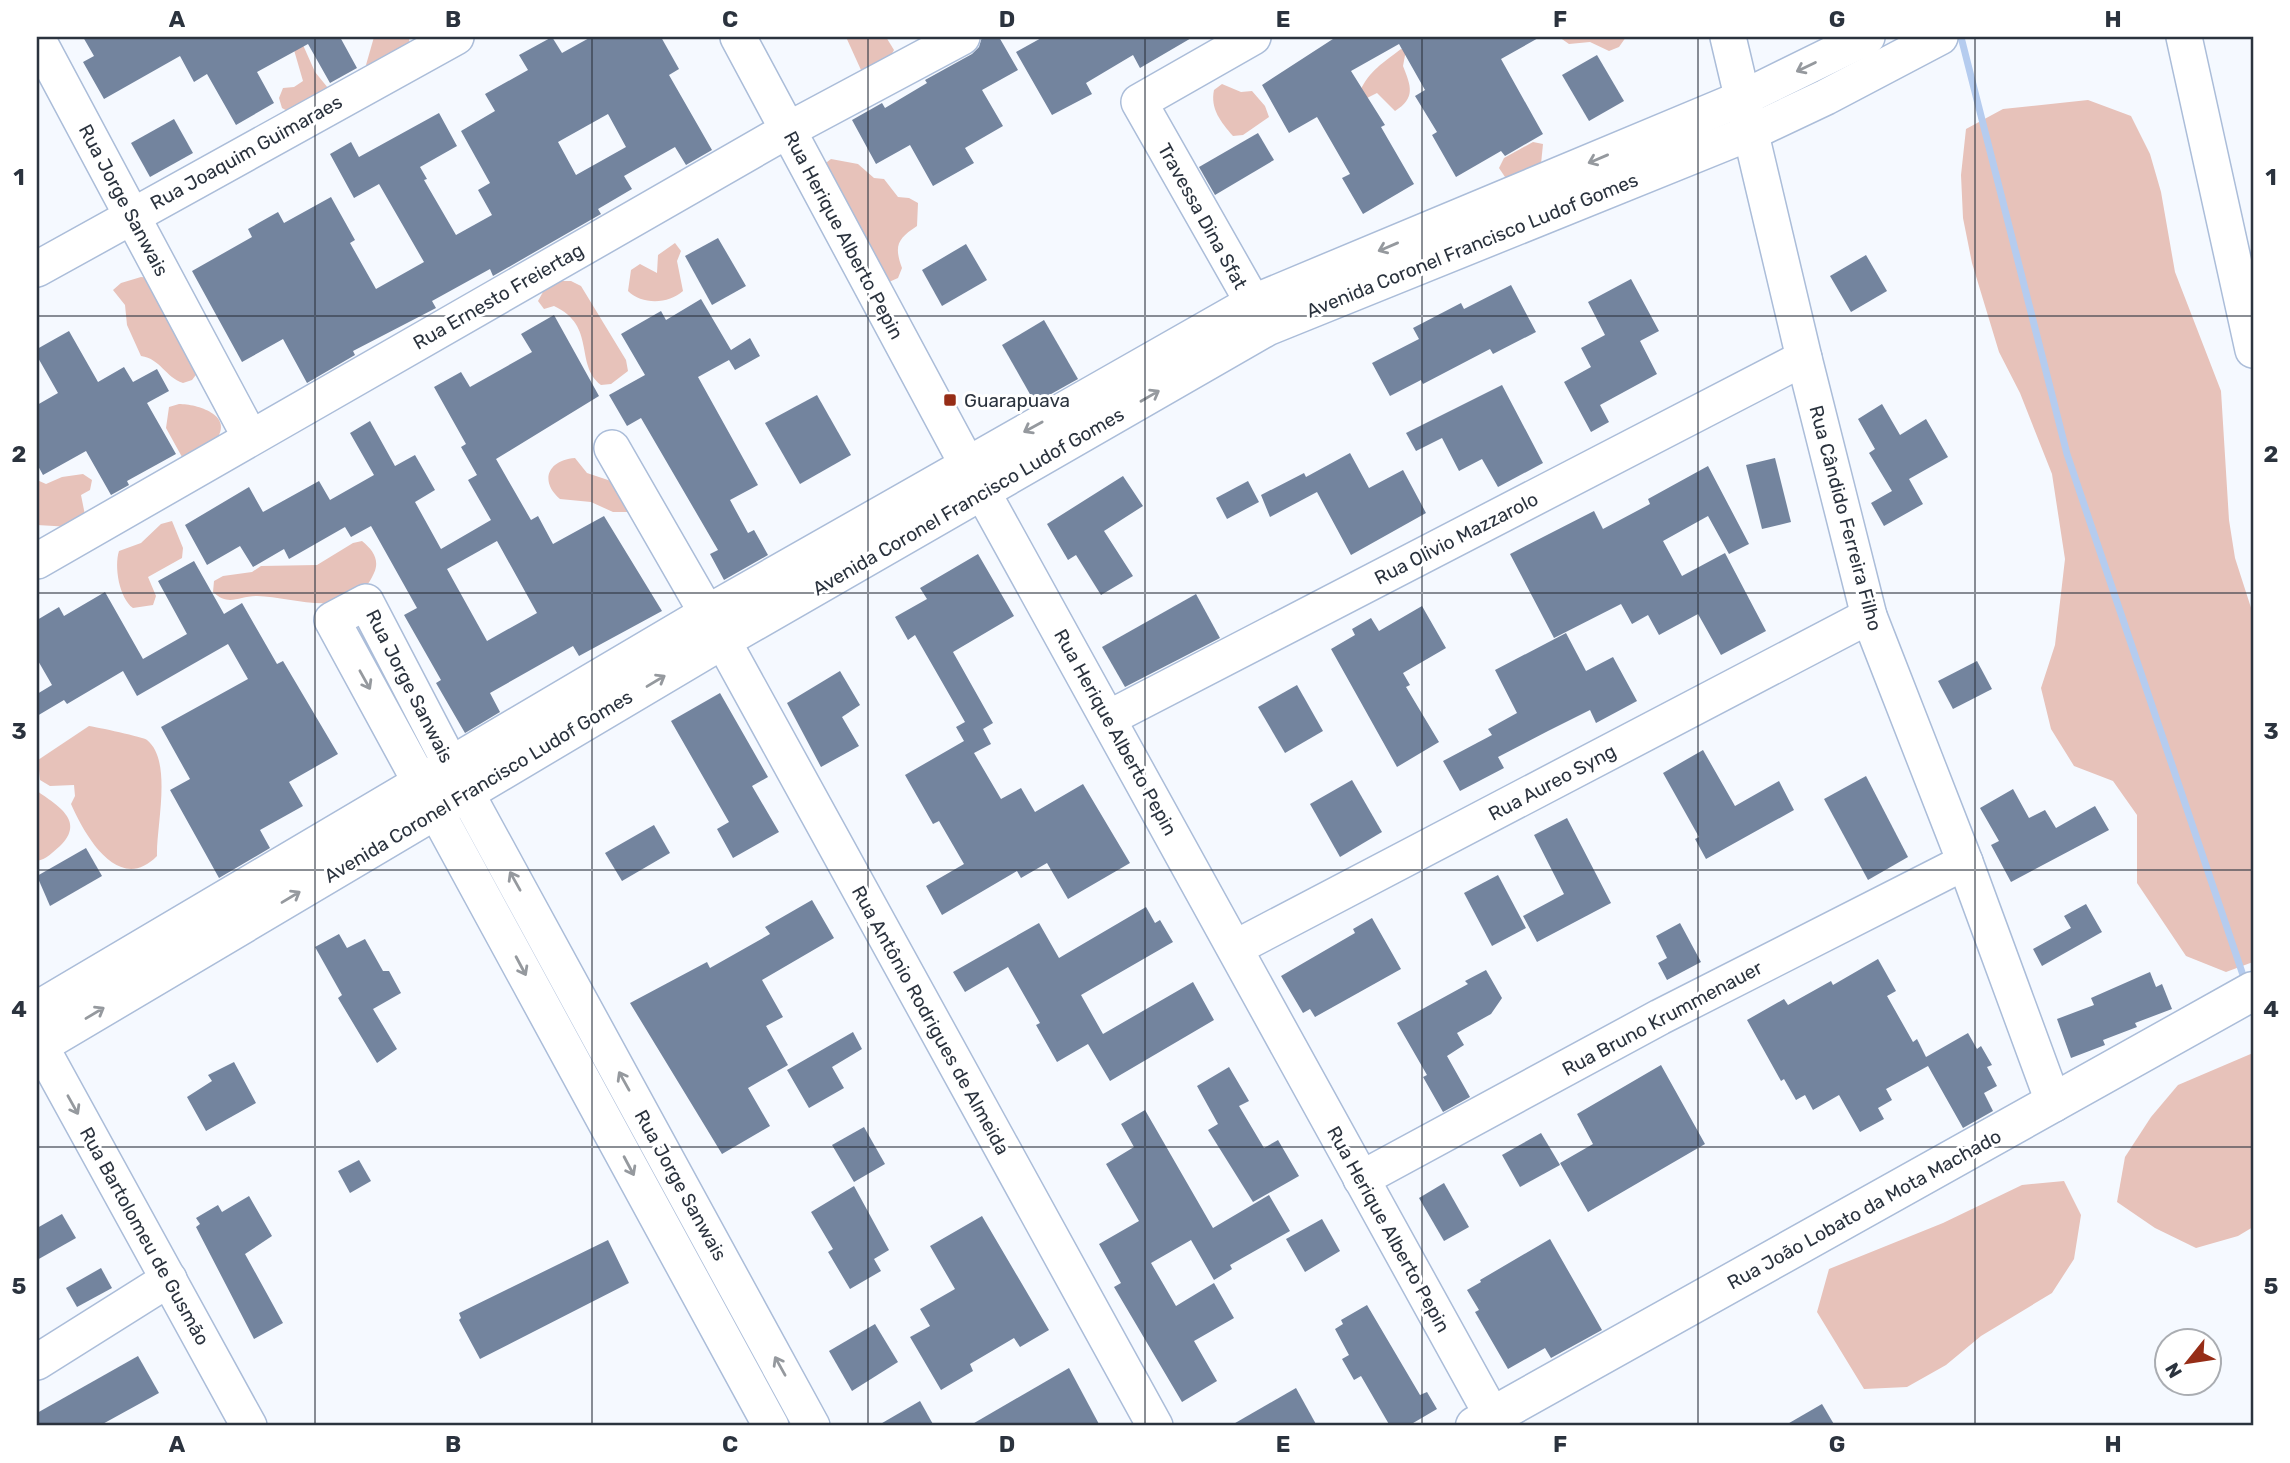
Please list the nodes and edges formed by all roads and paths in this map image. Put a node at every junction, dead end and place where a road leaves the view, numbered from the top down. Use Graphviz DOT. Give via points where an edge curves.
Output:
graph roads {
  1 [pos="456,37"];
  2 [pos="738,37"];
  3 [pos="962,37"];
  4 [pos="1253,37"];
  5 [pos="1728,37"];
  6 [pos="1867,37"];
  7 [pos="2184,37"];
  8 [pos="37,38"];
  9 [pos="1934,40"];
  10 [pos="1744,98"];
  11 [pos="788,130"];
  12 [pos="1752,132"];
  13 [pos="131,215"];
  14 [pos="2240,228"];
  15 [pos="37,269"];
  16 [pos="1260,316"];
  17 [pos="2253,349"];
  18 [pos="1804,358"];
  19 [pos="250,437"];
  20 [pos="612,449"];
  21 [pos="975,478"];
  22 [pos="37,561"];
  23 [pos="1869,617"];
  24 [pos="715,627"];
  25 [pos="1109,718"];
  26 [pos="459,779"];
  27 [pos="429,797"];
  28 [pos="1965,862"];
  29 [pos="1235,948"];
  30 [pos="2246,996"];
  31 [pos="37,1009"];
  32 [pos="38,1044"];
  33 [pos="2054,1104"];
  34 [pos="1361,1180"];
  35 [pos="169,1279"];
  36 [pos="37,1362"];
  37 [pos="1488,1423"];
  38 [pos="250,1426"];
  39 [pos="771,1426"];
  40 [pos="812,1426"];
  41 [pos="1155,1426"];
  1 -- 13 [label="street, Rua Joaquim Guimaraes"];
  2 -- 11 [label="street, Rua Herique Alberto Pepin"];
  3 -- 11 [label="street, Rua Ernesto Freiertag"];
  4 -- 16 [label="street, Travessa Dina Sfat" via="1139,102"];
  5 -- 10 [label="street, Rua Cândido Ferreira Filho"];
  6 -- 10 [label="street, Avenida Coronel Francisco Ludof Gomes, one-way"];
  7 -- 14 [label="street"];
  8 -- 13 [label="street, Rua Jorge Sanwais"];
  9 -- 12 [label="street, Avenida Coronel Francisco Ludof Gomes"];
  10 -- 12 [label="street, Rua Cândido Ferreira Filho"];
  10 -- 16 [label="street, Avenida Coronel Francisco Ludof Gomes, one-way"];
  11 -- 19 [label="street, Rua Ernesto Freiertag"];
  11 -- 21 [label="street, Rua Herique Alberto Pepin"];
  12 -- 16 [label="street, Avenida Coronel Francisco Ludof Gomes"];
  12 -- 18 [label="street, Rua Cândido Ferreira Filho"];
  13 -- 15 [label="street, Rua Joaquim Guimaraes"];
  13 -- 19 [label="street, Rua Jorge Sanwais"];
  14 -- 17 [label="street"];
  16 -- 21 [label="street, Avenida Coronel Francisco Ludof Gomes"];
  18 -- 23 [label="street, Rua Cândido Ferreira Filho"];
  18 -- 25 [label="street, Rua Olivio Mazzarolo"];
  19 -- 22 [label="street, Rua Ernesto Freiertag"];
  20 -- 24 [label="street, Rua Antônio Rodrigues de Almeida"];
  21 -- 24 [label="street, Avenida Coronel Francisco Ludof Gomes"];
  21 -- 25 [label="street, Rua Herique Alberto Pepin"];
  23 -- 28 [label="street, Rua Cândido Ferreira Filho"];
  23 -- 29 [label="street, Rua Aureo Syng"];
  24 -- 26 [label="street, Avenida Coronel Francisco Ludof Gomes"];
  24 -- 41 [label="street, Rua Antônio Rodrigues de Almeida"];
  25 -- 29 [label="street, Rua Herique Alberto Pepin"];
  26 -- 27 [label="street, Avenida Coronel Francisco Ludof Gomes"];
  26 -- 27 [label="street, Rua Jorge Sanwais, one-way" via="366,602 332,620"];
  40 -- 26 [label="street, Rua Jorge Sanwais, one-way"];
  27 -- 31 [label="street, Avenida Coronel Francisco Ludof Gomes"];
  32 -- 27 [label="street, Avenida Coronel Francisco Ludof Gomes, one-way"];
  27 -- 39 [label="street, Rua Jorge Sanwais, one-way"];
  28 -- 33 [label="street, Rua Cândido Ferreira Filho"];
  28 -- 34 [label="street, Rua Bruno Krummenauer" via="1660,1017"];
  29 -- 34 [label="street, Rua Herique Alberto Pepin"];
  30 -- 33 [label="main road, Rua João Lobato da Mota Machado"];
  32 -- 35 [label="street, Rua Bartolomeu de Gusmão, one-way"];
  33 -- 37 [label="main road, Rua João Lobato da Mota Machado"];
  34 -- 37 [label="street, Rua Herique Alberto Pepin"];
  35 -- 36 [label="street"];
  35 -- 38 [label="street, Rua Bartolomeu de Gusmão"];
}
